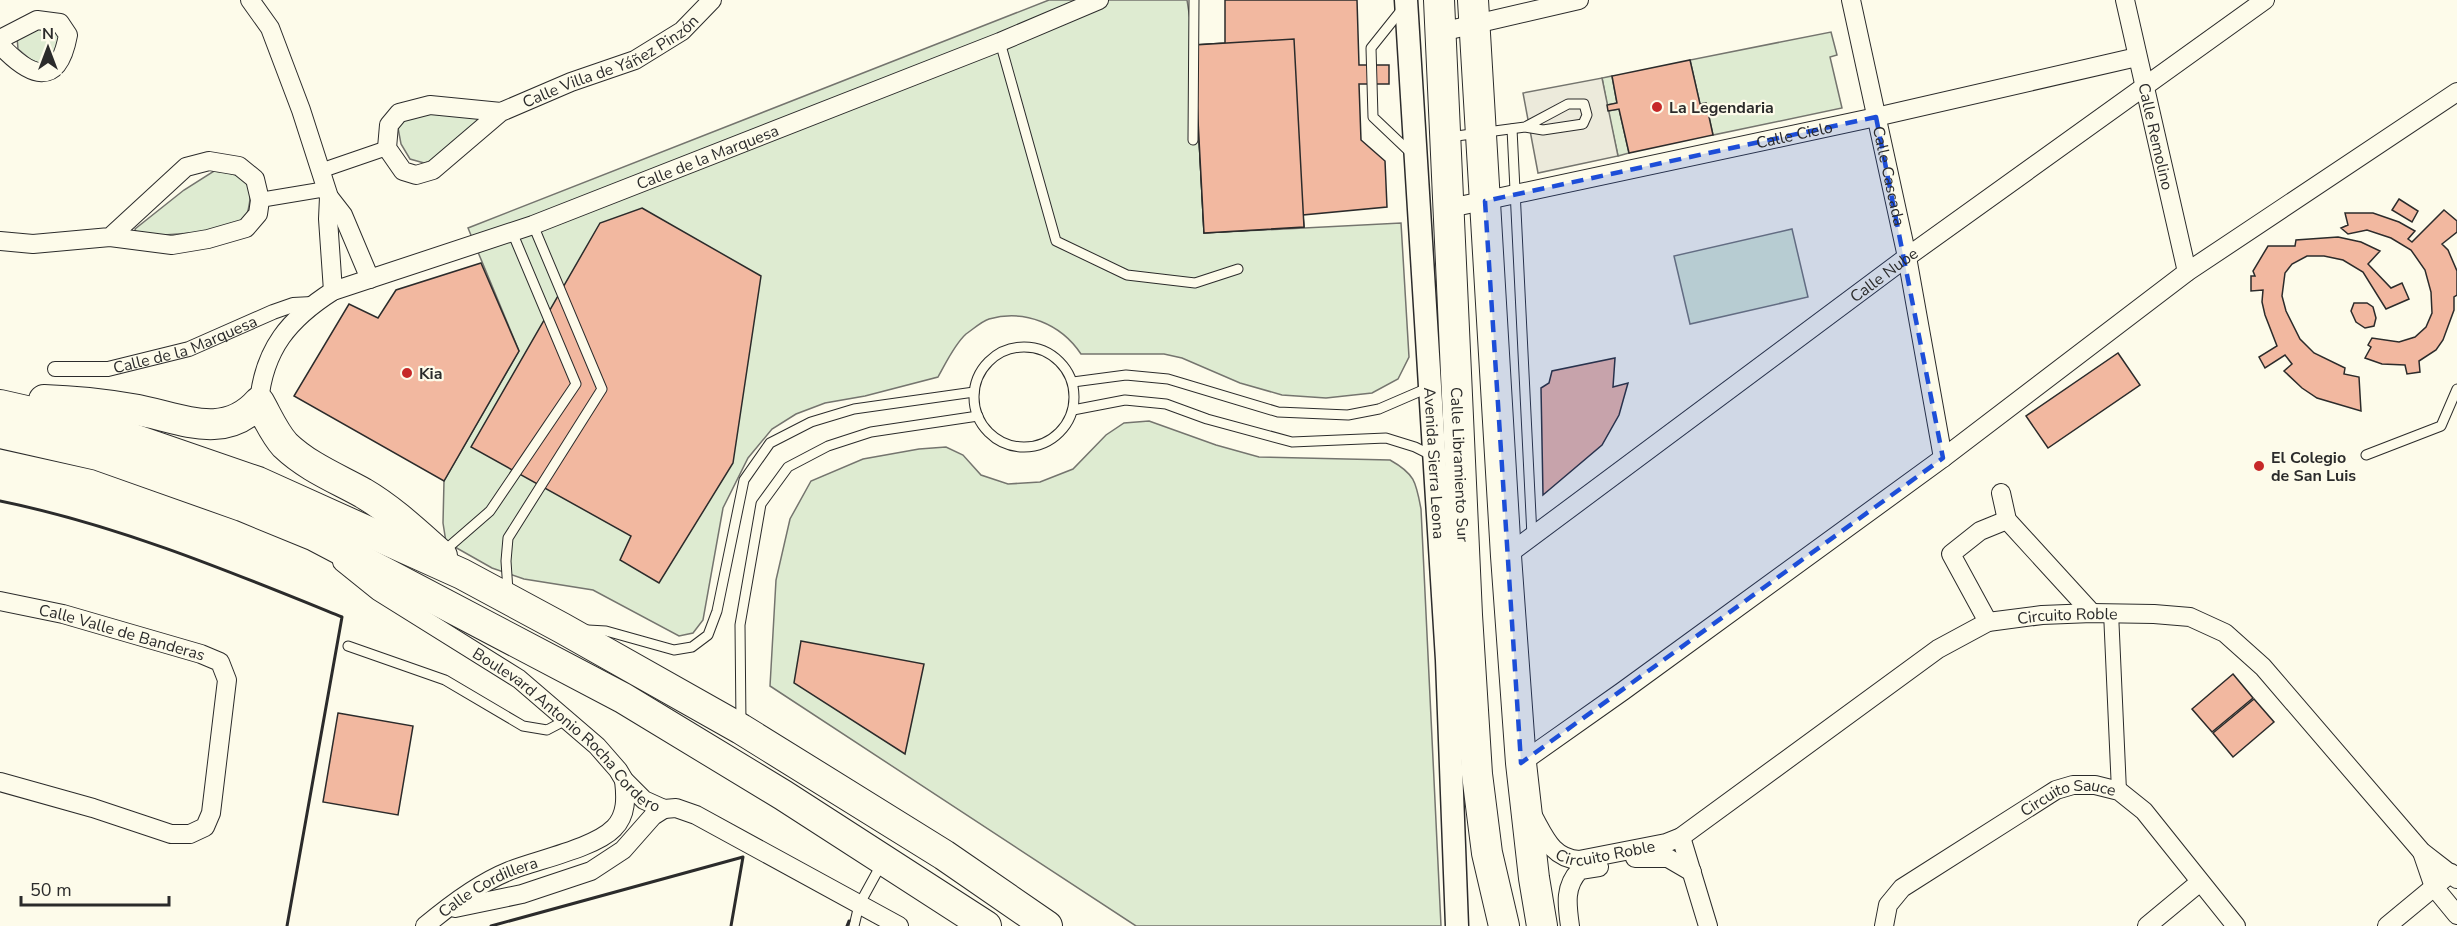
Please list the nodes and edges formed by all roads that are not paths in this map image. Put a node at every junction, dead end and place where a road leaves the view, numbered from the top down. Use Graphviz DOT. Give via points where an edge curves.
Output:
graph roads {
  1 [pos="250,0"];
  2 [pos="712,0"];
  3 [pos="1099,0"];
  4 [pos="1194,0"];
  5 [pos="1439,0"];
  6 [pos="1579,0"];
  7 [pos="1851,0"];
  8 [pos="2125,0"];
  9 [pos="2265,0"];
  10 [pos="1406,2"];
  11 [pos="1505,9"];
  12 [pos="1474,12"];
  13 [pos="1441,32"];
  14 [pos="0,39"];
  15 [pos="1000,42"];
  16 [pos="0,45"];
  17 [pos="2138,57"];
  18 [pos="2144,87"];
  19 [pos="2457,92"];
  20 [pos="501,112"];
  21 [pos="1876,117"];
  22 [pos="1524,127"];
  23 [pos="1512,129"];
  24 [pos="1481,133"];
  25 [pos="1447,138"];
  26 [pos="1192,140"];
  27 [pos="387,148"];
  28 [pos="1416,158"];
  29 [pos="320,171"];
  30 [pos="327,193"];
  31 [pos="1516,194"];
  32 [pos="260,200"];
  33 [pos="1485,201"];
  34 [pos="1450,208"];
  35 [pos="533,225"];
  36 [pos="512,232"];
  37 [pos="110,237"];
  38 [pos="0,241"];
  39 [pos="1907,257"];
  40 [pos="1238,269"];
  41 [pos="2187,272"];
  42 [pos="370,279"];
  43 [pos="333,291"];
  44 [pos="312,304"];
  45 [pos="1509,365"];
  46 [pos="55,369"];
  47 [pos="1072,382"];
  48 [pos="1430,387"];
  49 [pos="2457,389"];
  50 [pos="974,392"];
  51 [pos="0,398"];
  52 [pos="259,402"];
  53 [pos="0,405"];
  54 [pos="1073,410"];
  55 [pos="978,416"];
  56 [pos="0,433"];
  57 [pos="2366,455"];
  58 [pos="1434,457"];
  59 [pos="1943,458"];
  60 [pos="2001,493"];
  61 [pos="2007,520"];
  62 [pos="315,536"];
  63 [pos="1532,536"];
  64 [pos="440,554"];
  65 [pos="1506,556"];
  66 [pos="462,574"];
  67 [pos="509,600"];
  68 [pos="0,601"];
  69 [pos="2111,612"];
  70 [pos="2092,613"];
  71 [pos="1467,615"];
  72 [pos="1988,622"];
  73 [pos="562,628"];
  74 [pos="348,646"];
  75 [pos="1447,660"];
  76 [pos="566,720"];
  77 [pos="741,729"];
  78 [pos="1521,764"];
  79 [pos="624,780"];
  80 [pos="0,782"];
  81 [pos="2120,791"];
  82 [pos="1525,801"];
  83 [pos="664,809"];
  84 [pos="1682,837"];
  85 [pos="2422,852"];
  86 [pos="883,860"];
  87 [pos="1580,865"];
  88 [pos="1692,872"];
  89 [pos="2454,876"];
  90 [pos="2200,882"];
  91 [pos="2434,887"];
  92 [pos="859,905"];
  93 [pos="445,910"];
  94 [pos="2457,915"];
  95 [pos="975,923"];
  96 [pos="425,926"];
  97 [pos="854,926"];
  98 [pos="899,926"];
  99 [pos="1047,926"];
  100 [pos="1457,926"];
  101 [pos="1504,926"];
  102 [pos="1542,926"];
  103 [pos="1570,926"];
  104 [pos="1708,926"];
  105 [pos="1884,926"];
  106 [pos="2147,926"];
  107 [pos="2236,926"];
  108 [pos="2387,926"];
  1 -- 29 [label="street" via="270,28"];
  2 -- 20 [label="street, Calle Villa de Yáñez Pinzón" via="682,30 635,60"];
  3 -- 15 [label="street, Calle de la Marquesa"];
  4 -- 26 [label="lane"];
  5 -- 13 [label="highway, Calle Libramiento Sur"];
  6 -- 11 [label="street"];
  7 -- 21 [label="street, Calle Cascada"];
  8 -- 17 [label="street, Calle Remolino"];
  9 -- 18 [label="street, Calle Nube"];
  10 -- 28 [label="street, Avenida Sierra Leona"];
  10 -- 28 [label="lane" via="1371,48 1373,117"];
  11 -- 12 [label="street"];
  12 -- 13 [label="street"];
  12 -- 24 [label="highway"];
  13 -- 25 [label="highway, Calle Libramiento Sur"];
  14 -- 16 [label="street" via="38,20 60,23 68,35 58,66 42,72 15,61"];
  15 -- 35 [label="street, Calle de la Marquesa"];
  15 -- 40 [label="lane" via="1056,241 1126,275 1195,283"];
  17 -- 18 [label="street, Calle Remolino"];
  17 -- 21 [label="street, Calle Cielo"];
  18 -- 39 [label="street, Calle Nube"];
  18 -- 41 [label="street, Calle Remolino"];
  19 -- 41 [label="street"];
  20 -- 27 [label="street, Calle Villa de Yáñez Pinzón" via="430,105 399,113 389,125"];
  20 -- 27 [label="street, Calle Villa de Yáñez Pinzón" via="433,170 416,175 403,171"];
  21 -- 31 [label="street, Calle Cielo"];
  21 -- 39 [label="street, Calle Cascada"];
  22 -- 22 [label="lane" via="1544,129 1583,124 1587,115 1584,104 1568,104"];
  22 -- 23 [label="lane"];
  23 -- 24 [label="lane"];
  23 -- 31 [label="lane"];
  24 -- 25 [label="lane"];
  24 -- 33 [label="highway"];
  25 -- 34 [label="highway, Calle Libramiento Sur"];
  27 -- 29 [label="street"];
  28 -- 48 [label="street, Avenida Sierra Leona"];
  29 -- 30 [label="street"];
  30 -- 32 [label="street"];
  30 -- 42 [label="street" via="343,215"];
  30 -- 43 [label="street"];
  31 -- 33 [label="street, Calle Cielo"];
  31 -- 45 [label="lane"];
  32 -- 37 [label="street" via="258,214 246,228 208,239 172,245"];
  32 -- 37 [label="street" via="255,179 239,166 209,161 186,167"];
  33 -- 34 [label="street, Calle Cielo"];
  33 -- 45 [label="highway"];
  34 -- 71 [label="highway, Calle Libramiento Sur"];
  35 -- 36 [label="street, Calle de la Marquesa"];
  35 -- 67 [label="lane" via="602,389 508,538"];
  36 -- 42 [label="street, Calle de la Marquesa"];
  36 -- 64 [label="lane" via="576,384 490,511"];
  37 -- 38 [label="street" via="33,244"];
  39 -- 59 [label="street, Calle Cascada"];
  39 -- 63 [label="street, Calle Nube"];
  41 -- 59 [label="street"];
  42 -- 43 [label="street, Calle de la Marquesa"];
  43 -- 44 [label="street, Calle de la Marquesa"];
  44 -- 46 [label="street, Calle de la Marquesa" via="273,312 189,349 108,369"];
  44 -- 52 [label="street, Calle de la Marquesa" via="276,343 266,364"];
  45 -- 63 [label="lane"];
  45 -- 65 [label="highway"];
  47 -- 48 [label="lane" via="1126,375 1168,379 1278,412 1348,415 1378,409"];
  47 -- 50 [label="lane" via="1065,366 1047,352 1014,348 991,359"];
  47 -- 54 [label="lane"];
  48 -- 58 [label="street, Avenida Sierra Leona"];
  49 -- 57 [label="lane" via="2441,426"];
  50 -- 55 [label="lane"];
  50 -- 73 [label="lane" via="854,409 811,422 770,443 744,480 717,611 708,635 692,647 674,650 606,631"];
  51 -- 52 [label="highway" via="90,403 215,424 243,417"];
  52 -- 64 [label="highway" via="291,450 364,494"];
  53 -- 66 [label="highway" via="101,428 258,482"];
  54 -- 55 [label="lane" via="1062,432 1052,440 1028,447 1003,443 984,428"];
  54 -- 58 [label="lane" via="1125,400 1166,404 1292,442 1386,438"];
  55 -- 77 [label="lane" via="871,432 828,446 788,467 761,504 755,537 740,624"];
  56 -- 62 [label="highway" via="98,455"];
  58 -- 75 [label="street, Avenida Sierra Leona"];
  59 -- 78 [label="street"];
  60 -- 61 [label="street"];
  61 -- 70 [label="street"];
  61 -- 72 [label="street" via="1980,531 1951,554"];
  62 -- 76 [label="street, Boulevard Antonio Rocha Cordero" via="378,591 519,679"];
  62 -- 86 [label="highway" via="623,698"];
  63 -- 65 [label="street, Calle Nube"];
  64 -- 66 [label="highway"];
  65 -- 78 [label="highway"];
  66 -- 67 [label="highway"];
  67 -- 73 [label="highway"];
  68 -- 80 [label="street, Calle Valle de Banderas" via="63,614 201,654 220,662 227,680 211,813 204,827 190,834 171,834"];
  69 -- 70 [label="street, Circuito Roble"];
  69 -- 81 [label="street"];
  69 -- 85 [label="street, Circuito Roble" via="2190,617 2225,633 2263,667"];
  70 -- 72 [label="street, Circuito Roble"];
  71 -- 75 [label="highway"];
  71 -- 101 [label="highway, Calle Libramiento Sur" via="1477,774 1487,853"];
  72 -- 84 [label="street, Circuito Roble" via="1938,649"];
  73 -- 77 [label="highway"];
  74 -- 76 [label="lane" via="445,680 523,726 548,730"];
  75 -- 100 [label="street, Avenida Sierra Leona"];
  76 -- 79 [label="street, Boulevard Antonio Rocha Cordero" via="597,746"];
  77 -- 99 [label="highway" via="944,855"];
  78 -- 82 [label="highway"];
  79 -- 83 [label="street, Boulevard Antonio Rocha Cordero" via="644,800"];
  79 -- 93 [label="street, Calle Cordillera" via="624,811 613,829 589,843 496,876"];
  81 -- 90 [label="street, Circuito Sauce" via="2144,811"];
  81 -- 105 [label="street, Circuito Sauce" via="2095,785 2056,790 1902,888 1888,905"];
  82 -- 87 [label="street, Circuito Roble" via="1550,847"];
  82 -- 102 [label="highway"];
  83 -- 92 [label="street, Boulevard Antonio Rocha Cordero" via="676,808 696,815"];
  83 -- 93 [label="street, Calle Cordillera" via="623,850 591,871 522,894"];
  84 -- 87 [label="street, Circuito Roble"];
  84 -- 88 [label="street, Circuito Roble"];
  85 -- 89 [label="street, Circuito Roble"];
  85 -- 91 [label="street, Circuito Roble"];
  86 -- 92 [label="lane"];
  86 -- 95 [label="highway"];
  87 -- 88 [label="street, Circuito Roble" via="1668,858"];
  87 -- 103 [label="street, Circuito Roble" via="1567,898"];
  88 -- 104 [label="street, Circuito Roble"];
  89 -- 91 [label="street, Circuito Roble"];
  90 -- 106 [label="street"];
  90 -- 107 [label="street, Circuito Sauce"];
  91 -- 94 [label="street, Circuito Roble"];
  91 -- 108 [label="street, Circuito Roble"];
  92 -- 97 [label="lane"];
  92 -- 98 [label="street, Boulevard Antonio Rocha Cordero"];
  93 -- 96 [label="street"];
}
